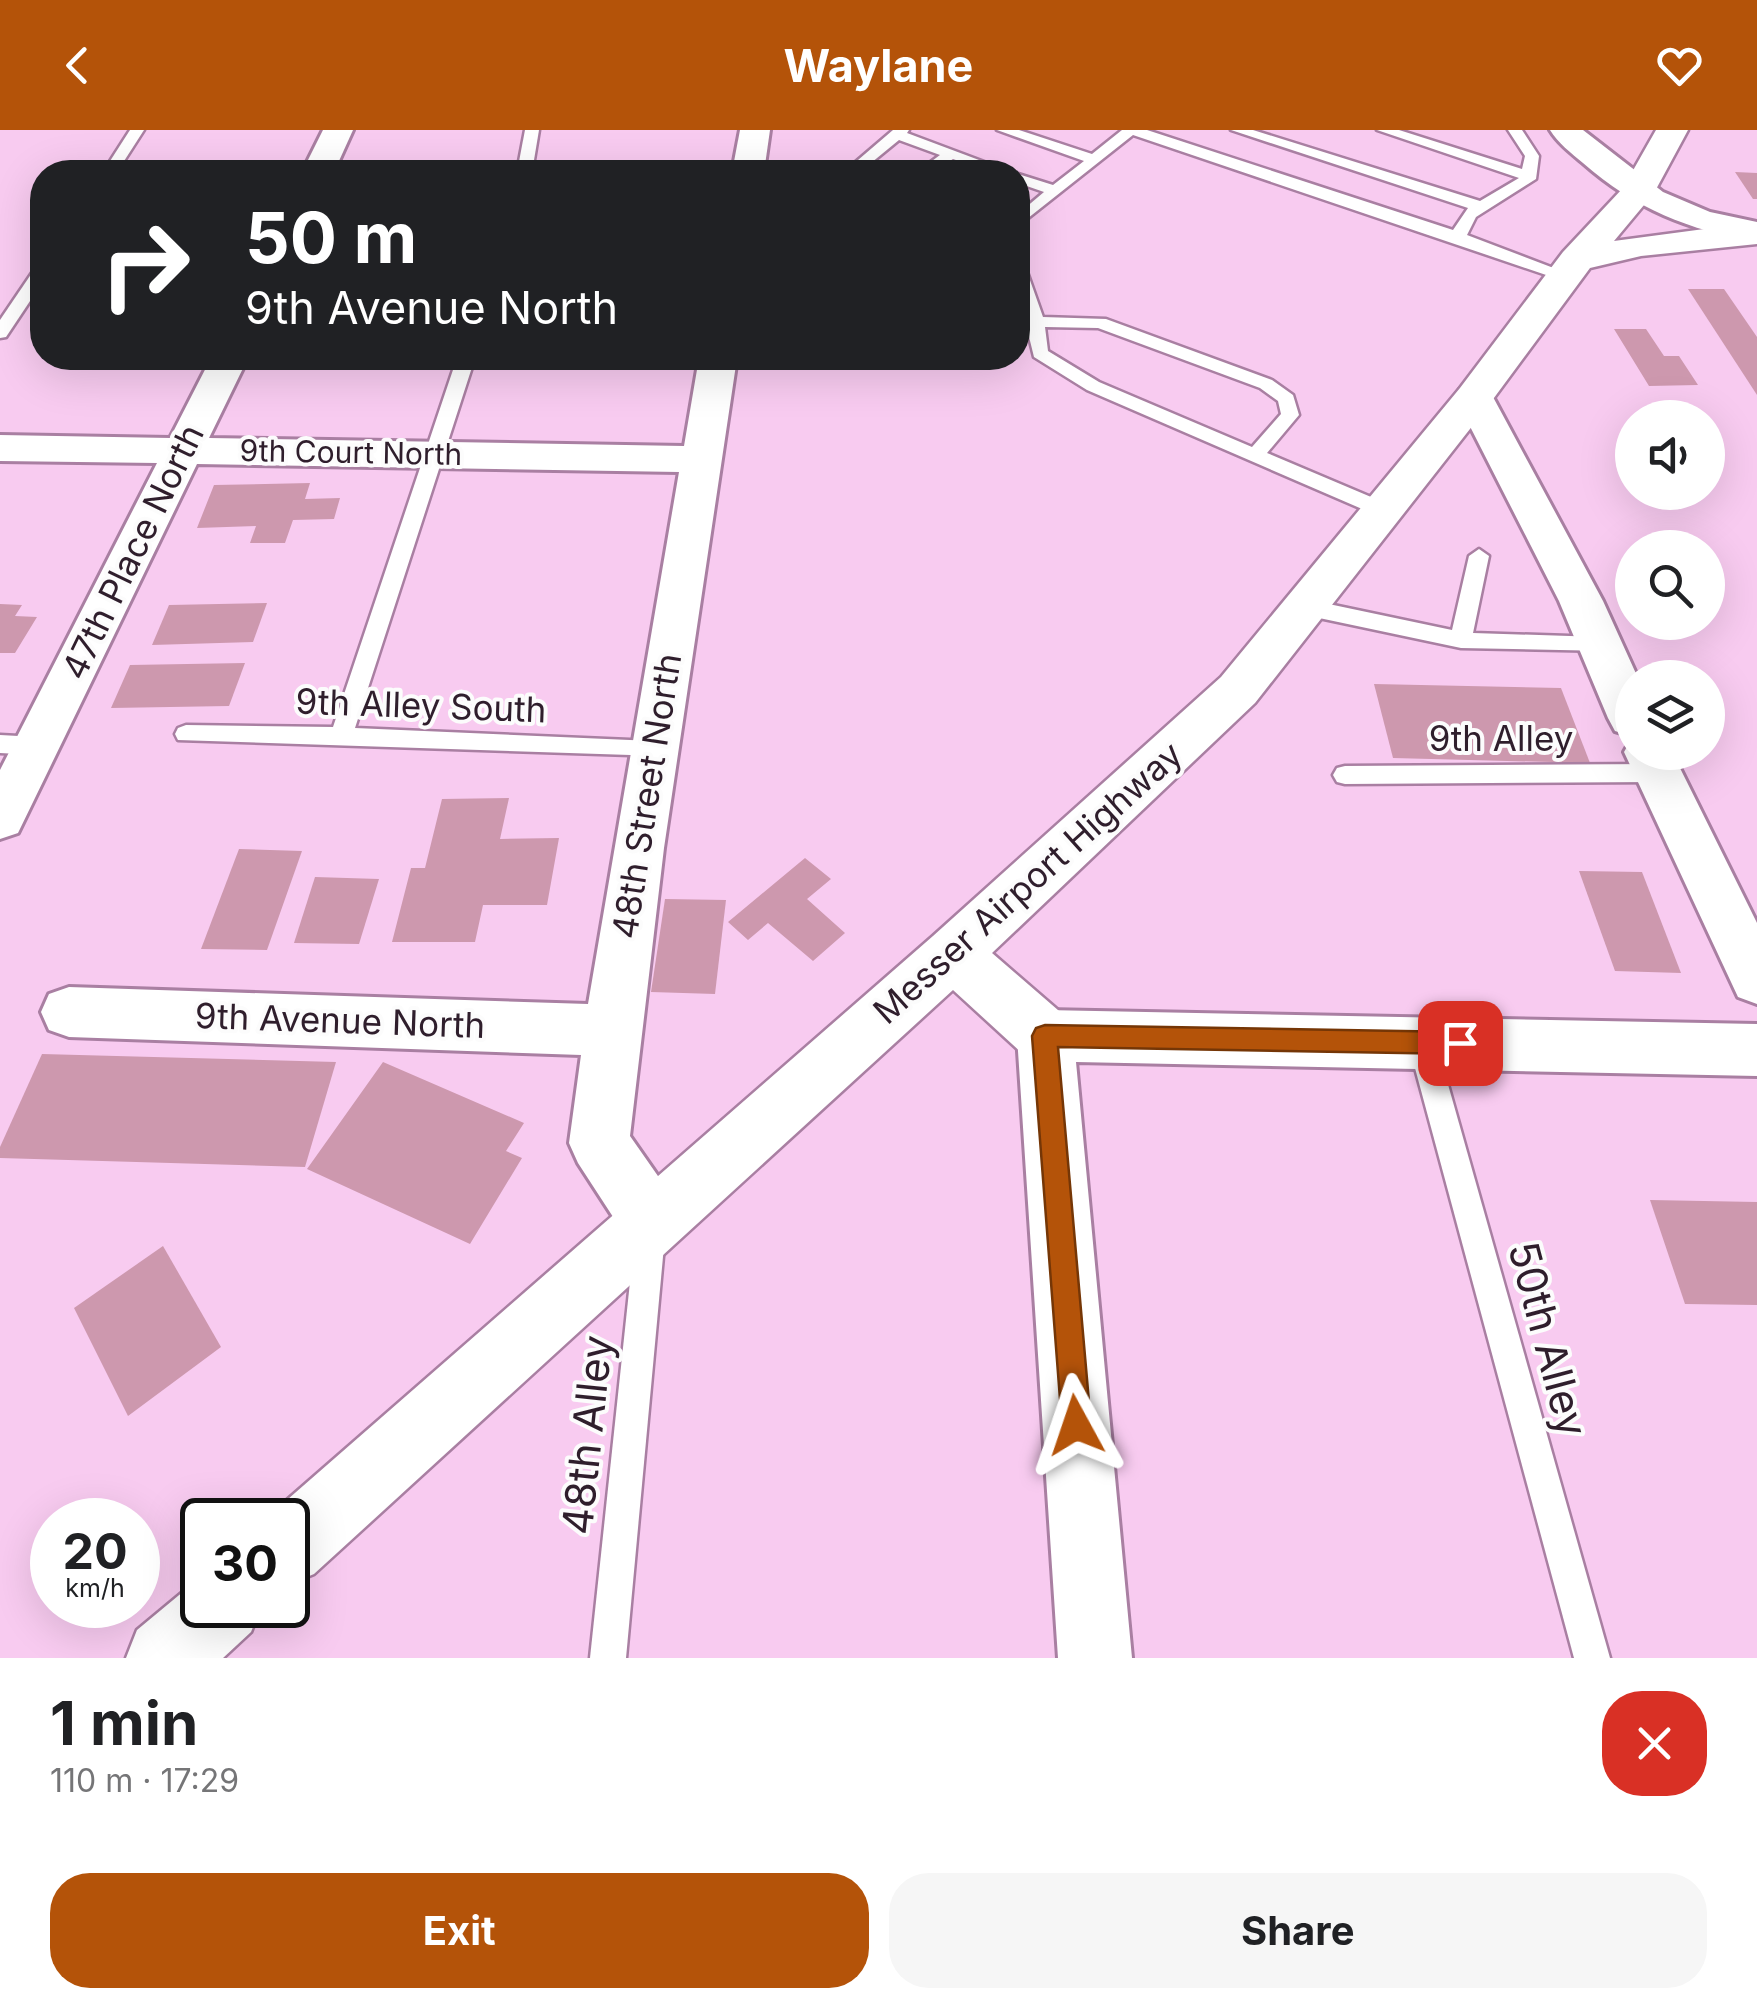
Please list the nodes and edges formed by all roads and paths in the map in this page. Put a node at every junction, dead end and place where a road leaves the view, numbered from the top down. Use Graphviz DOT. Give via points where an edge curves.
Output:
graph roads {
  1 [pos="137,130"];
  2 [pos="338,130"];
  3 [pos="532,130"];
  4 [pos="755,130"];
  5 [pos="1004,130"];
  6 [pos="1060,130"];
  7 [pos="1131,130"];
  8 [pos="1238,130"];
  9 [pos="1384,130"];
  10 [pos="1565,130"];
  11 [pos="1672,130"];
  12 [pos="1512,131"];
  13 [pos="899,132"];
  14 [pos="943,146"];
  15 [pos="1026,159"];
  16 [pos="1094,159"];
  17 [pos="118,160"];
  18 [pos="324,160"];
  19 [pos="526,160"];
  20 [pos="750,160"];
  21 [pos="867,160"];
  22 [pos="933,160"];
  23 [pos="975,160"];
  24 [pos="1030,164"];
  25 [pos="1529,176"];
  26 [pos="1054,191"];
  27 [pos="1637,193"];
  28 [pos="1482,207"];
  29 [pos="1030,211"];
  30 [pos="1757,232"];
  31 [pos="1458,237"];
  32 [pos="1570,268"];
  33 [pos="30,288"];
  34 [pos="1030,306"];
  35 [pos="1035,322"];
  36 [pos="0,332"];
  37 [pos="223,370"];
  38 [pos="462,370"];
  39 [pos="716,370"];
  40 [pos="1474,397"];
  41 [pos="0,448"];
  42 [pos="184,450"];
  43 [pos="433,455"];
  44 [pos="1254,456"];
  45 [pos="702,459"];
  46 [pos="1383,510"];
  47 [pos="1478,556"];
  48 [pos="1305,607"];
  49 [pos="1462,640"];
  50 [pos="1600,645"];
  51 [pos="1615,679"];
  52 [pos="186,734"];
  53 [pos="340,736"];
  54 [pos="19,745"];
  55 [pos="653,750"];
  56 [pos="1615,765"];
  57 [pos="1656,770"];
  58 [pos="1345,776"];
  59 [pos="0,819"];
  60 [pos="953,954"];
  61 [pos="1757,980"];
  62 [pos="69,1012"];
  63 [pos="611,1030"];
  64 [pos="1045,1036"];
  65 [pos="1422,1042"];
  66 [pos="1757,1050"];
  67 [pos="652,1222"];
  68 [pos="310,1528"];
  69 [pos="198,1628"];
  70 [pos="165,1658"];
  71 [pos="608,1658"];
  72 [pos="1095,1658"];
  73 [pos="1592,1658"];
  1 -- 17 [label="lane"];
  2 -- 18 [label="street"];
  3 -- 19 [label="lane"];
  4 -- 20 [label="street"];
  5 -- 15 [label="lane"];
  6 -- 15 [label="lane"];
  7 -- 16 [label="lane"];
  7 -- 31 [label="lane"];
  8 -- 28 [label="lane"];
  9 -- 25 [label="lane"];
  10 -- 27 [label="street"];
  11 -- 27 [label="main road, Messer Airport Highway"];
  12 -- 25 [label="lane" via="1532,156"];
  13 -- 14 [label="lane"];
  13 -- 21 [label="lane"];
  14 -- 22 [label="lane"];
  14 -- 23 [label="lane"];
  15 -- 16 [label="lane"];
  16 -- 26 [label="lane"];
  24 -- 26 [label="lane"];
  25 -- 28 [label="lane"];
  26 -- 29 [label="lane"];
  27 -- 30 [label="street" via="1668,210"];
  27 -- 32 [label="main road, Messer Airport Highway"];
  28 -- 31 [label="lane" via="1469,214"];
  30 -- 32 [label="main road" via="1641,245"];
  31 -- 32 [label="lane"];
  32 -- 40 [label="main road, Messer Airport Highway"];
  33 -- 36 [label="lane"];
  34 -- 35 [label="lane"];
  35 -- 44 [label="lane" via="1040,353 1080,378"];
  35 -- 44 [label="lane" via="1100,324 1266,384 1288,400 1290,416"];
  37 -- 42 [label="street, 47th Place North"];
  38 -- 43 [label="lane"];
  39 -- 45 [label="street, 48th Street North"];
  40 -- 46 [label="main road, Messer Airport Highway"];
  40 -- 50 [label="street"];
  41 -- 42 [label="street, 9th Court North"];
  42 -- 43 [label="street, 9th Court North"];
  42 -- 54 [label="street, 47th Place North"];
  43 -- 45 [label="street, 9th Court North"];
  43 -- 53 [label="lane"];
  44 -- 46 [label="lane"];
  45 -- 55 [label="street, 48th Street North"];
  46 -- 48 [label="main road, Messer Airport Highway"];
  47 -- 49 [label="lane"];
  48 -- 49 [label="lane"];
  48 -- 60 [label="main road, Messer Airport Highway" via="1238,690"];
  49 -- 50 [label="lane"];
  50 -- 51 [label="street"];
  52 -- 53 [label="lane, 9th Alley South"];
  53 -- 55 [label="lane, 9th Alley South"];
  54 -- 59 [label="street, 47th Place North"];
  55 -- 63 [label="street, 48th Street North"];
  56 -- 58 [label="lane, 9th Alley"];
  57 -- 61 [label="street"];
  60 -- 64 [label="main road"];
  60 -- 67 [label="main road, Messer Airport Highway"];
  62 -- 63 [label="street, 9th Avenue North"];
  63 -- 67 [label="street, 48th Street North" via="599,1143"];
  64 -- 65 [label="street"];
  64 -- 72 [label="street"];
  65 -- 66 [label="street"];
  65 -- 73 [label="lane, 50th Alley"];
  67 -- 68 [label="main road, Messer Airport Highway"];
  67 -- 71 [label="lane, 48th Alley"];
  69 -- 70 [label="main road"];
}
